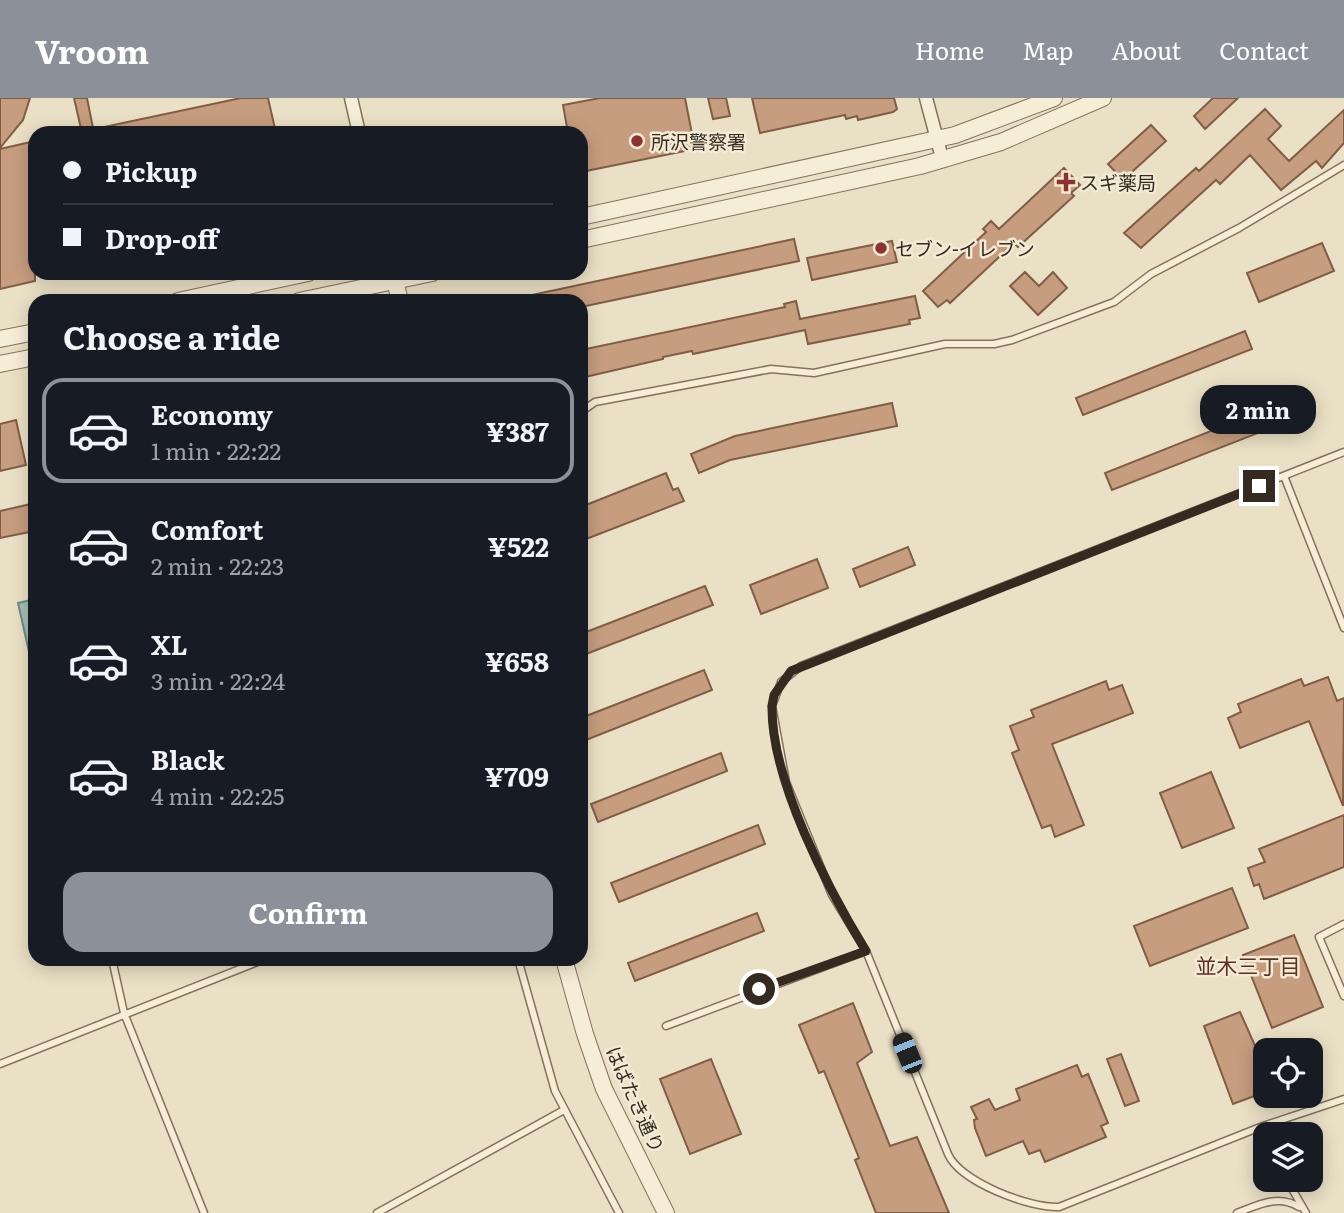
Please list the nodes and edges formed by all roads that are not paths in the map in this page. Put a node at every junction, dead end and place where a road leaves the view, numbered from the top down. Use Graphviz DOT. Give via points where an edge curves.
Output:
graph roads {
  1 [pos="351,98"];
  2 [pos="926,98"];
  3 [pos="1054,98"];
  4 [pos="1103,98"];
  5 [pos="357,126"];
  6 [pos="935,139"];
  7 [pos="942,158"];
  8 [pos="1344,165"];
  9 [pos="588,215"];
  10 [pos="588,238"];
  11 [pos="276,280"];
  12 [pos="382,280"];
  13 [pos="210,294"];
  14 [pos="327,294"];
  15 [pos="28,334"];
  16 [pos="0,340"];
  17 [pos="28,358"];
  18 [pos="0,364"];
  19 [pos="588,407"];
  20 [pos="1344,452"];
  21 [pos="1284,477"];
  22 [pos="1344,628"];
  23 [pos="1344,924"];
  24 [pos="866,951"];
  25 [pos="114,966"];
  26 [pos="247,966"];
  27 [pos="520,966"];
  28 [pos="566,966"];
  29 [pos="1344,996"];
  30 [pos="124,1013"];
  31 [pos="666,1026"];
  32 [pos="0,1064"];
  33 [pos="1344,1099"];
  34 [pos="564,1110"];
  35 [pos="1275,1122"];
  36 [pos="1253,1130"];
  37 [pos="1292,1192"];
  38 [pos="1299,1207"];
  39 [pos="204,1213"];
  40 [pos="377,1213"];
  41 [pos="619,1213"];
  42 [pos="666,1213"];
  43 [pos="1237,1213"];
  44 [pos="1306,1213"];
  1 -- 5 [label="street"];
  2 -- 6 [label="street"];
  3 -- 6 [label="street"];
  4 -- 7 [label="street" via="1001,142"];
  6 -- 7 [label="street"];
  6 -- 9 [label="street"];
  7 -- 10 [label="street"];
  8 -- 19 [label="lane" via="1152,274 1114,302 1012,340 944,344 814,373 771,369"];
  11 -- 13 [label="street"];
  12 -- 14 [label="street"];
  15 -- 16 [label="street"];
  17 -- 18 [label="street"];
  20 -- 21 [label="lane"];
  21 -- 22 [label="lane"];
  21 -- 24 [label="lane" via="801,666 781,682 772,713 786,782 832,895"];
  23 -- 29 [label="lane" via="1319,937"];
  24 -- 31 [label="lane"];
  24 -- 36 [label="lane" via="952,1163 968,1177 1036,1206 1059,1207"];
  25 -- 30 [label="lane"];
  26 -- 30 [label="lane"];
  27 -- 34 [label="lane"];
  28 -- 42 [label="street, はばたき通り" via="604,1089"];
  30 -- 32 [label="lane"];
  30 -- 39 [label="lane"];
  33 -- 35 [label="lane"];
  34 -- 40 [label="lane"];
  34 -- 41 [label="lane"];
  37 -- 38 [label="lane"];
  38 -- 43 [label="lane" via="1282,1200 1268,1201"];
  38 -- 44 [label="lane"];
}
